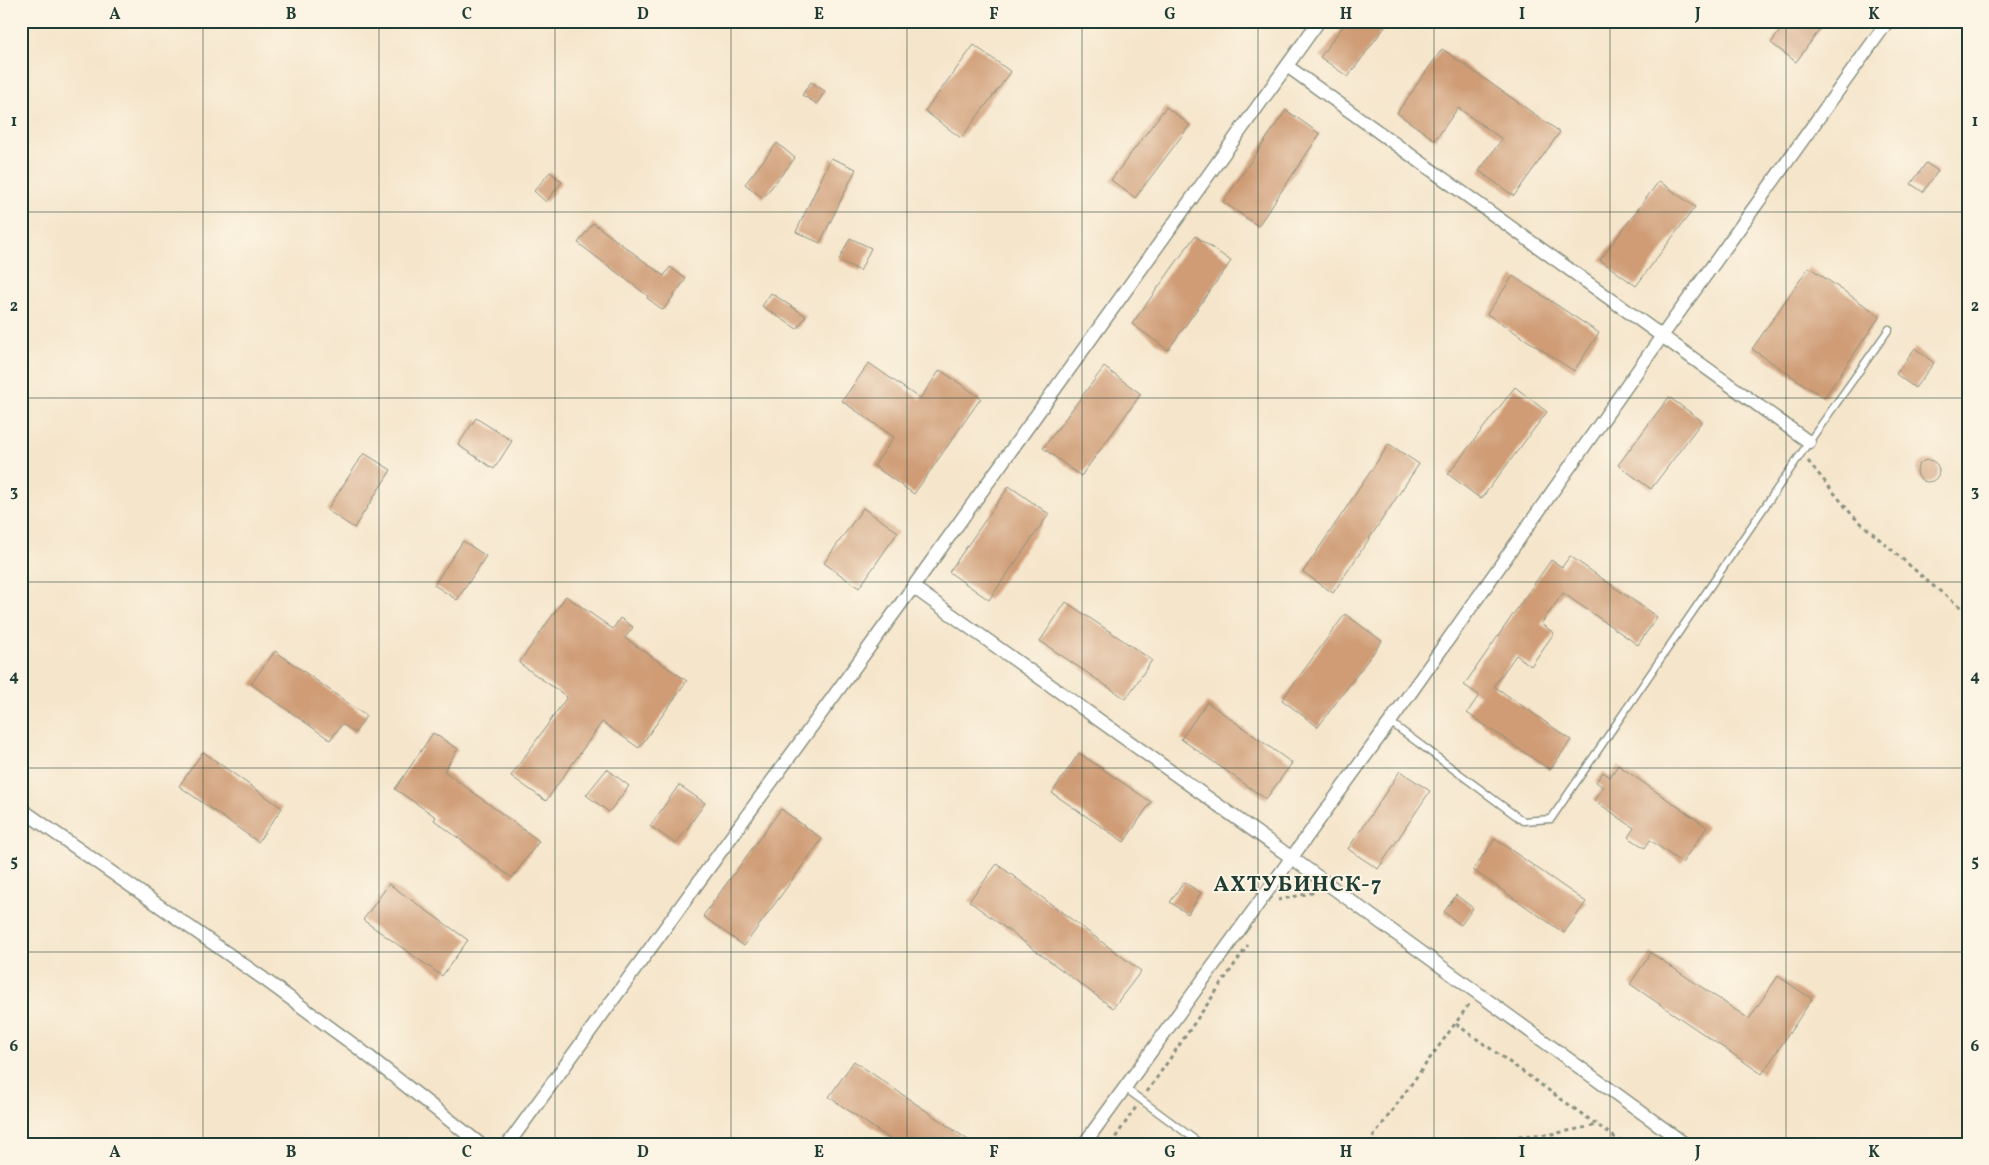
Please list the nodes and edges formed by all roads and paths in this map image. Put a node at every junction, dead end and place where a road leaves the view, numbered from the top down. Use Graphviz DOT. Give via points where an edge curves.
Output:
graph roads {
  1 [pos="1319,21"];
  2 [pos="1888,21"];
  3 [pos="1288,66"];
  4 [pos="1889,329"];
  5 [pos="1662,336"];
  6 [pos="1805,448"];
  7 [pos="913,587"];
  8 [pos="1968,612"];
  9 [pos="1390,722"];
  10 [pos="21,809"];
  11 [pos="1292,858"];
  12 [pos="1323,897"];
  13 [pos="1273,908"];
  14 [pos="1251,940"];
  15 [pos="1470,1002"];
  16 [pos="1456,1024"];
  17 [pos="1125,1088"];
  18 [pos="1141,1100"];
  19 [pos="1598,1124"];
  20 [pos="480,1144"];
  21 [pos="508,1144"];
  22 [pos="1084,1144"];
  23 [pos="1111,1144"];
  24 [pos="1201,1144"];
  25 [pos="1368,1144"];
  26 [pos="1496,1144"];
  27 [pos="1624,1144"];
  28 [pos="1685,1144"];
  1 -- 3 [label="street"];
  2 -- 5 [label="street"];
  3 -- 5 [label="street"];
  3 -- 7 [label="street"];
  4 -- 6 [label="lane"];
  5 -- 6 [label="street"];
  5 -- 9 [label="street"];
  6 -- 8 [label="path" via="1853,516"];
  6 -- 9 [label="lane" via="1551,819 1523,821"];
  7 -- 11 [label="street"];
  7 -- 21 [label="street"];
  9 -- 11 [label="street"];
  10 -- 20 [label="street" via="280,990"];
  11 -- 17 [label="street"];
  11 -- 28 [label="street"];
  12 -- 13 [label="path" via="1315,892 1279,900"];
  14 -- 18 [label="path"];
  15 -- 16 [label="path"];
  16 -- 19 [label="path"];
  16 -- 25 [label="path"];
  17 -- 18 [label="lane"];
  17 -- 22 [label="street"];
  18 -- 23 [label="path"];
  18 -- 24 [label="lane"];
  19 -- 26 [label="path" via="1552,1134 1519,1136"];
  19 -- 27 [label="path"];
}
